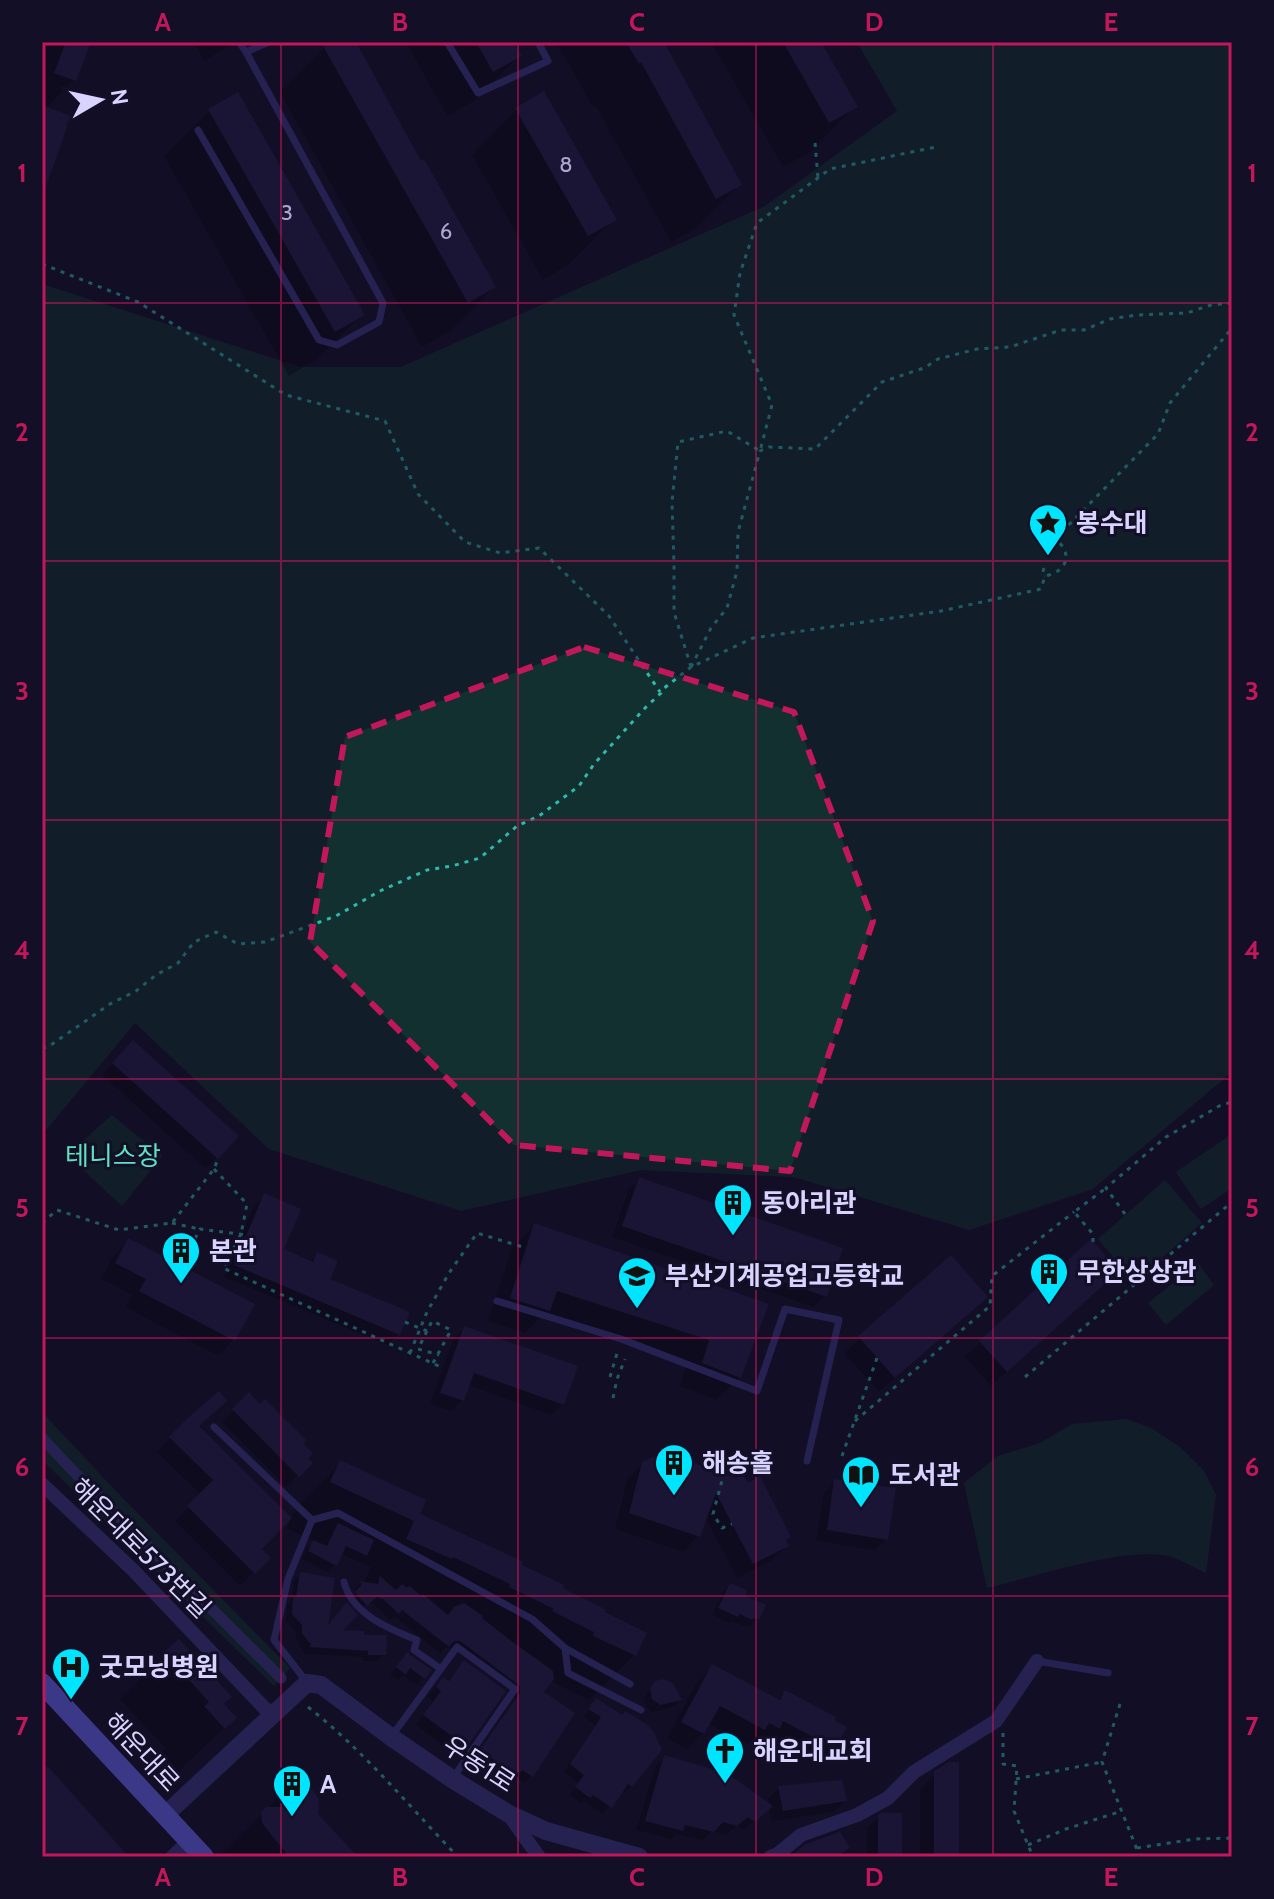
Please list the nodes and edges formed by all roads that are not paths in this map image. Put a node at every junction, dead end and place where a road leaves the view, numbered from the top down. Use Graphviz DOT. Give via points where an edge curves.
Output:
graph roads {
  1 [pos="239,42"];
  2 [pos="269,42"];
  3 [pos="447,42"];
  4 [pos="538,42"];
  5 [pos="246,52"];
  6 [pos="198,130"];
  7 [pos="497,1301"];
  8 [pos="214,1427"];
  9 [pos="42,1438"];
  10 [pos="807,1461"];
  11 [pos="42,1484"];
  12 [pos="312,1520"];
  13 [pos="344,1582"];
  14 [pos="565,1648"];
  15 [pos="1037,1661"];
  16 [pos="441,1669"];
  17 [pos="1108,1673"];
  18 [pos="281,1678"];
  19 [pos="42,1683"];
  20 [pos="630,1684"];
  21 [pos="301,1688"];
  22 [pos="641,1710"];
  23 [pos="272,1716"];
  24 [pos="391,1737"];
  25 [pos="452,1779"];
  26 [pos="509,1814"];
  27 [pos="165,1815"];
  28 [pos="189,1841"];
  29 [pos="172,1857"];
  30 [pos="204,1857"];
  31 [pos="539,1857"];
  32 [pos="639,1857"];
  33 [pos="770,1857"];
  1 -- 5 [label="lane"];
  2 -- 5 [label="lane"];
  3 -- 4 [label="lane" via="478,93 548,61"];
  5 -- 6 [label="lane" via="383,303 379,322 337,345 319,340"];
  7 -- 10 [label="lane" via="621,1339 757,1391 785,1309 839,1320"];
  8 -- 12 [label="lane"];
  9 -- 18 [label="street"];
  11 -- 23 [label="street, 해운대로573번길" via="133,1570"];
  12 -- 14 [label="lane" via="338,1513 532,1619"];
  12 -- 21 [label="lane, 우동1로" via="288,1579 274,1640"];
  13 -- 16 [label="lane" via="348,1595 365,1612 417,1640 414,1650"];
  14 -- 20 [label="lane"];
  14 -- 22 [label="lane" via="568,1673"];
  15 -- 17 [label="lane"];
  15 -- 33 [label="street" via="996,1721 914,1772 888,1798 801,1835"];
  16 -- 24 [label="lane"];
  16 -- 25 [label="lane" via="457,1647 515,1689"];
  19 -- 27 [label="main road, 해운대로"];
  21 -- 23 [label="street"];
  21 -- 24 [label="street, 우동1로" via="321,1685"];
  23 -- 27 [label="street"];
  24 -- 25 [label="street, 우동1로"];
  25 -- 26 [label="street, 우동1로"];
  26 -- 31 [label="street"];
  26 -- 32 [label="street, 우동1로" via="546,1831"];
  27 -- 28 [label="main road, 해운대로"];
  28 -- 29 [label="street"];
  28 -- 30 [label="main road, 해운대로"];
}
